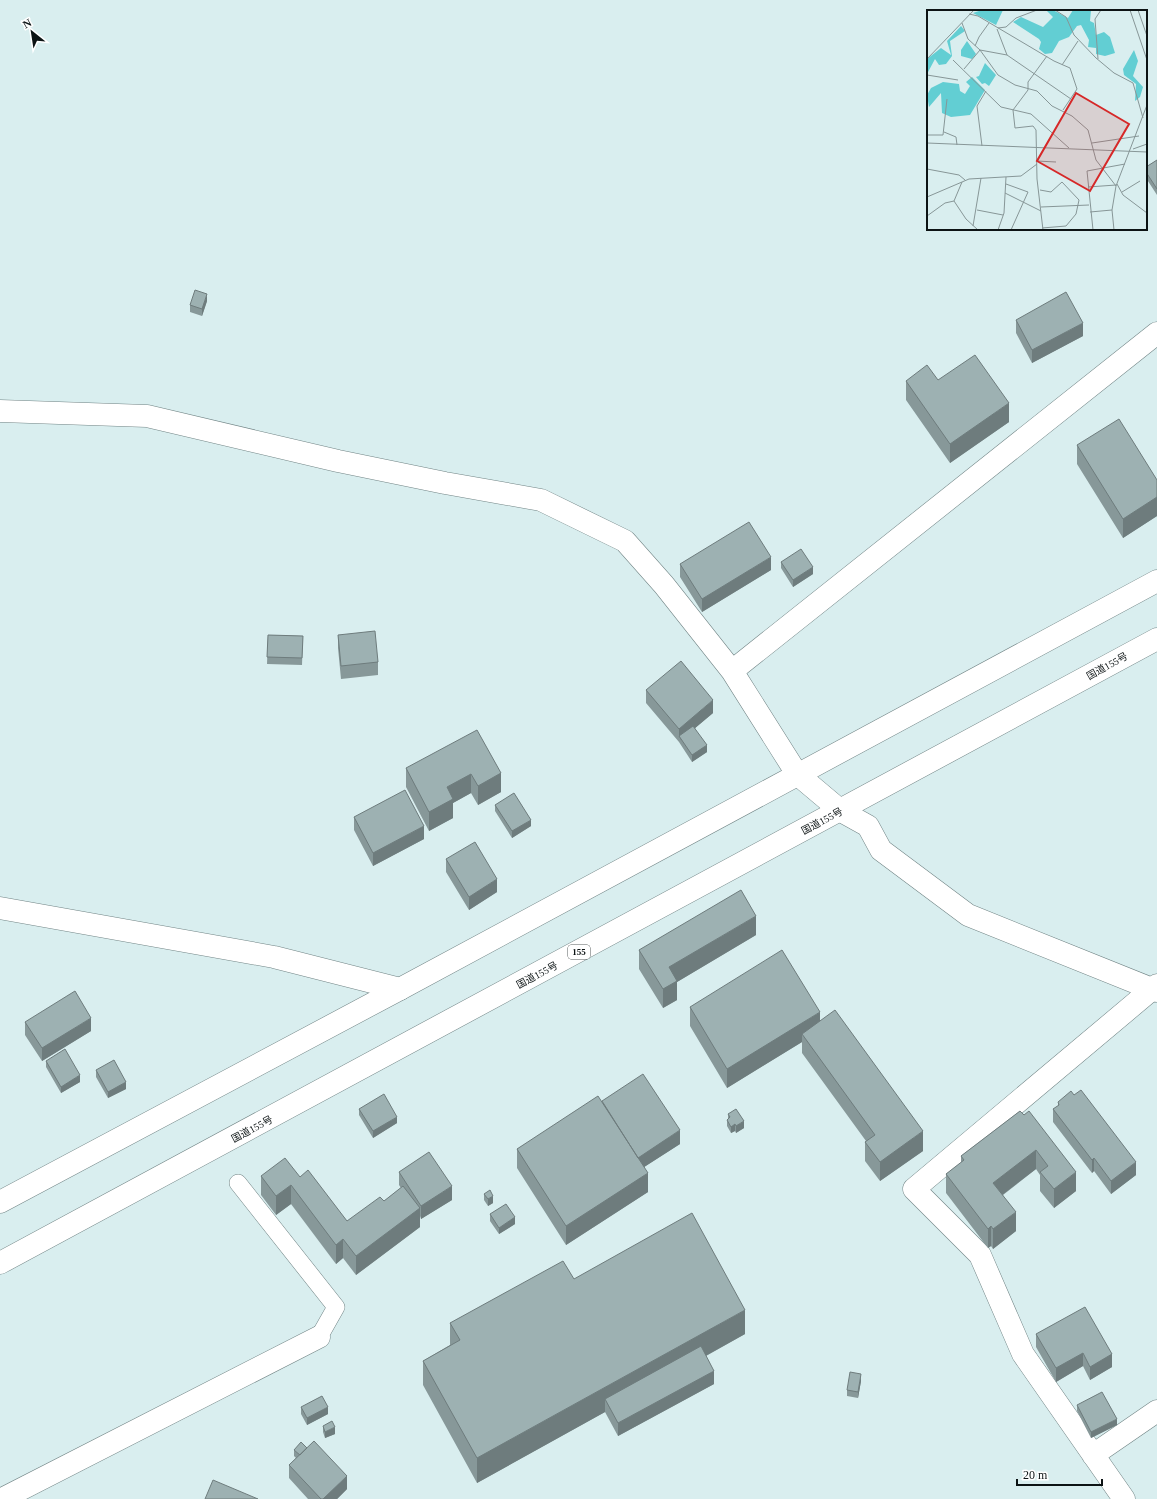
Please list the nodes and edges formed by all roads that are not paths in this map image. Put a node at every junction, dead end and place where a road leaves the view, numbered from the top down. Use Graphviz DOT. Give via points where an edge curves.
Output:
graph roads {
  1 [pos="1157,333"];
  2 [pos="0,411"];
  3 [pos="1157,581"];
  4 [pos="1157,639"];
  5 [pos="732,671"];
  6 [pos="797,774"];
  7 [pos="840,811"];
  8 [pos="0,908"];
  9 [pos="1155,988"];
  10 [pos="400,989"];
  11 [pos="238,1183"];
  12 [pos="0,1202"];
  13 [pos="0,1263"];
  14 [pos="319,1336"];
  15 [pos="1157,1411"];
  16 [pos="1093,1455"];
  17 [pos="2,1499"];
  18 [pos="1124,1499"];
  1 -- 5 [label="main road"];
  2 -- 5 [label="main road" via="147,416 338,461 541,500 625,541 664,585"];
  3 -- 6 [label="main road"];
  4 -- 7 [label="main road, 国道155号 / 155"];
  5 -- 6 [label="main road"];
  6 -- 7 [label="main road"];
  6 -- 10 [label="main road"];
  7 -- 9 [label="main road" via="868,826 882,850 968,914"];
  7 -- 13 [label="main road, 国道155号 / 155"];
  8 -- 10 [label="main road" via="274,957"];
  9 -- 16 [label="main road" via="914,1189 980,1255 1023,1354"];
  10 -- 12 [label="main road"];
  11 -- 14 [label="lane" via="336,1307"];
  14 -- 17 [label="main road"];
  15 -- 16 [label="main road"];
  16 -- 18 [label="main road"];
}
